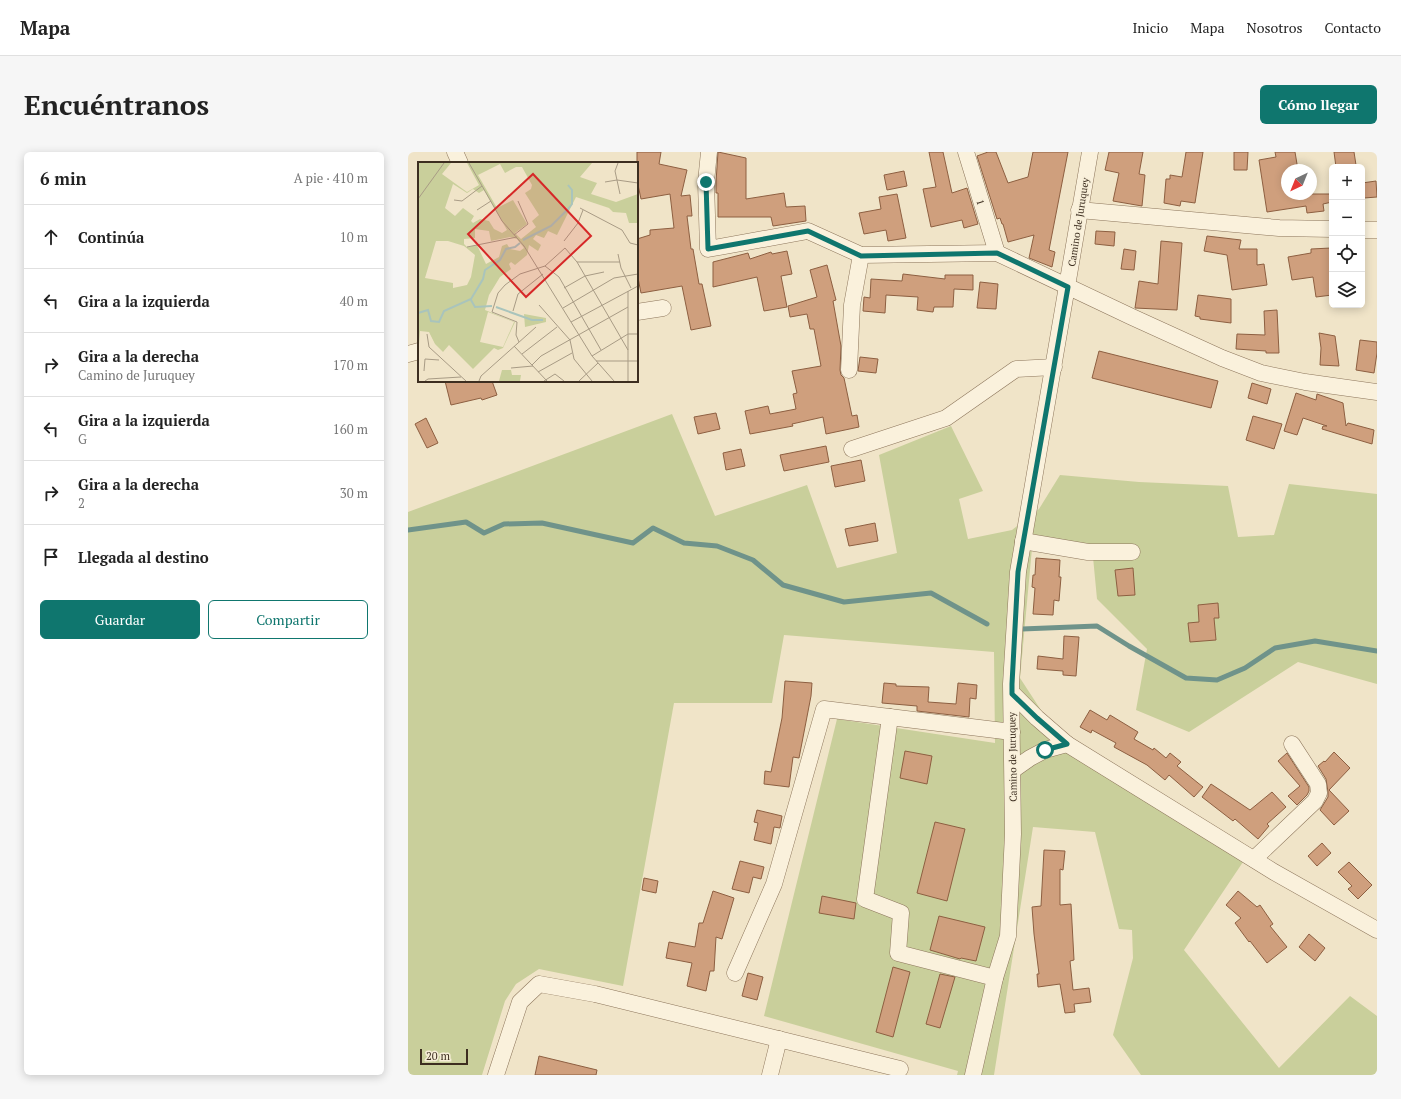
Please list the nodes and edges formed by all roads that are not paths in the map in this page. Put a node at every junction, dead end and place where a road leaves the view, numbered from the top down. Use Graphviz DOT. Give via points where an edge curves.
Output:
graph roads {
  1 [pos="455,152"];
  2 [pos="709,152"];
  3 [pos="966,152"];
  4 [pos="1090,152"];
  5 [pos="460,162"];
  6 [pos="1079,210"];
  7 [pos="1329,229"];
  8 [pos="1365,230"];
  9 [pos="1377,230"];
  10 [pos="997,253"];
  11 [pos="861,256"];
  12 [pos="1068,287"];
  13 [pos="663,308"];
  14 [pos="638,312"];
  15 [pos="418,351"];
  16 [pos="408,354"];
  17 [pos="1054,367"];
  18 [pos="849,370"];
  19 [pos="1377,392"];
  20 [pos="852,449"];
  21 [pos="1023,541"];
  22 [pos="1132,552"];
  23 [pos="1012,694"];
  24 [pos="890,717"];
  25 [pos="1012,732"];
  26 [pos="1067,744"];
  27 [pos="1292,744"];
  28 [pos="1013,770"];
  29 [pos="1254,859"];
  30 [pos="1377,930"];
  31 [pos="735,973"];
  32 [pos="995,978"];
  33 [pos="779,1039"];
  34 [pos="900,1069"];
  35 [pos="496,1075"];
  36 [pos="770,1075"];
  37 [pos="973,1075"];
  1 -- 5 [label="street"];
  2 -- 11 [label="street" via="706,182 708,249 808,231"];
  3 -- 10 [label="street, 1"];
  4 -- 6 [label="street, Camino de Juruquey"];
  6 -- 7 [label="street" via="1280,228"];
  6 -- 12 [label="street, Camino de Juruquey"];
  8 -- 9 [label="street"];
  10 -- 11 [label="street"];
  10 -- 12 [label="street"];
  11 -- 18 [label="street" via="852,305"];
  12 -- 17 [label="street, Camino de Juruquey"];
  12 -- 19 [label="street" via="1222,358 1261,373"];
  13 -- 14 [label="street"];
  15 -- 16 [label="street"];
  17 -- 20 [label="street" via="1016,369 946,418"];
  17 -- 21 [label="street, Camino de Juruquey"];
  21 -- 22 [label="street" via="1088,552"];
  21 -- 23 [label="street, Camino de Juruquey" via="1018,572"];
  23 -- 25 [label="street, Camino de Juruquey"];
  23 -- 26 [label="street"];
  24 -- 25 [label="street"];
  24 -- 31 [label="street" via="824,708 774,884"];
  24 -- 32 [label="street" via="865,899 901,912 898,953"];
  25 -- 28 [label="street, Camino de Juruquey"];
  26 -- 28 [label="street" via="1045,750"];
  26 -- 29 [label="street"];
  27 -- 29 [label="street" via="1318,784 1319,793 1315,801"];
  28 -- 32 [label="street, Camino de Juruquey" via="1008,936"];
  29 -- 30 [label="street"];
  32 -- 37 [label="street, Camino de Juruquey"];
  33 -- 34 [label="street"];
  33 -- 35 [label="street" via="595,994 539,984 520,1002"];
  33 -- 36 [label="street"];
}
